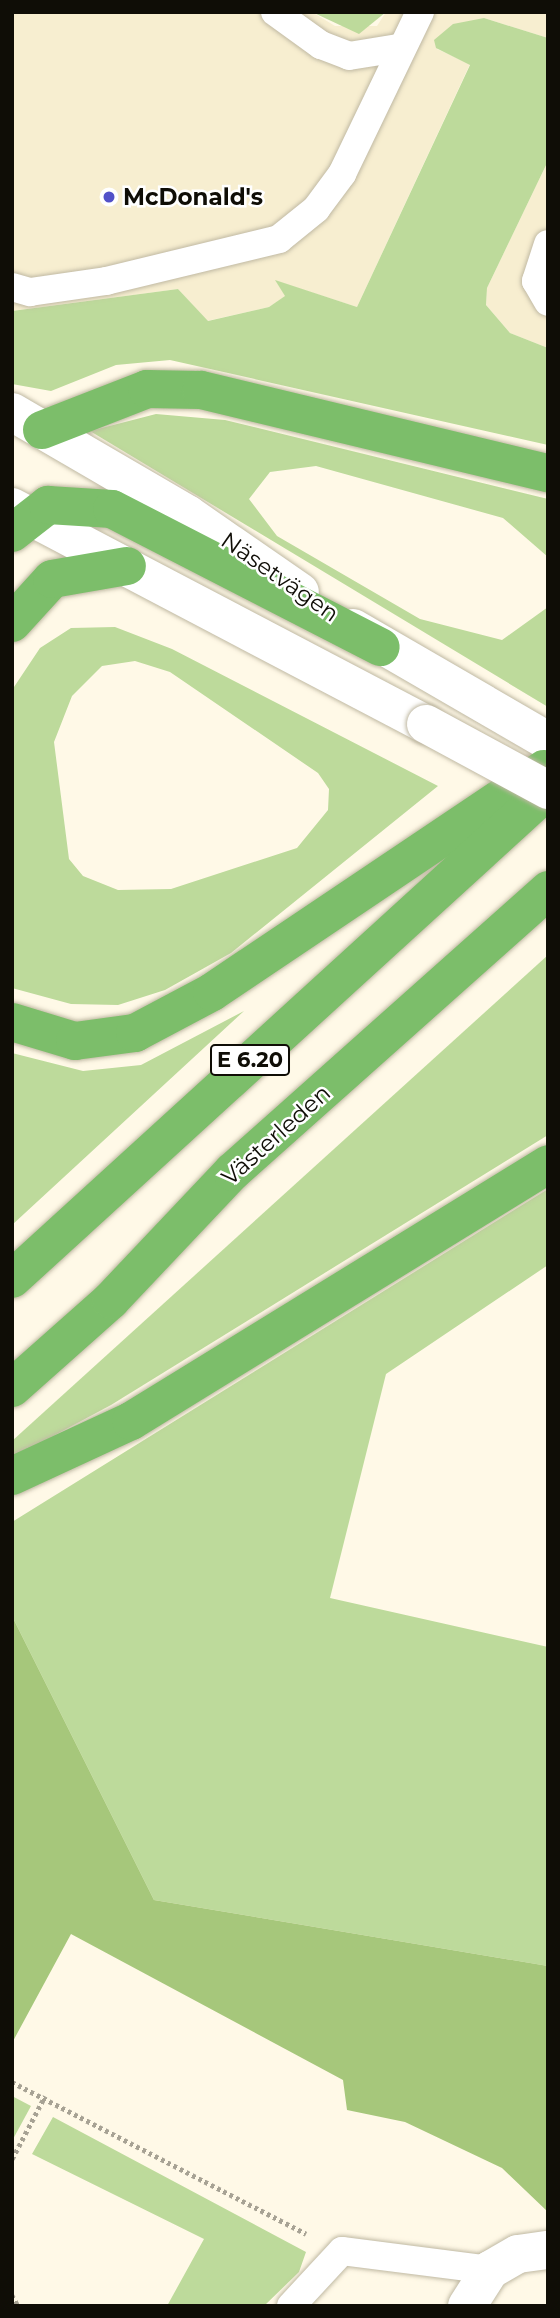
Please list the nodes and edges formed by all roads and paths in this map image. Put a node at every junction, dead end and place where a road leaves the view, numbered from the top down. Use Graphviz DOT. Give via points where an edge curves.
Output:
graph roads {
  1 [pos="275,12"];
  2 [pos="420,12"];
  3 [pos="399,48"];
  4 [pos="548,244"];
  5 [pos="12,287"];
  6 [pos="548,302"];
  7 [pos="27,421"];
  8 [pos="548,474"];
  9 [pos="18,519"];
  10 [pos="127,566"];
  11 [pos="12,623"];
  12 [pos="381,647"];
  13 [pos="548,741"];
  14 [pos="548,767"];
  15 [pos="548,790"];
  16 [pos="548,890"];
  17 [pos="12,1022"];
  18 [pos="548,1164"];
  19 [pos="12,1279"];
  20 [pos="12,1388"];
  21 [pos="12,1476"];
  22 [pos="12,2082"];
  23 [pos="45,2096"];
  24 [pos="12,2159"];
  25 [pos="548,2250"];
  26 [pos="342,2251"];
  27 [pos="490,2270"];
  28 [pos="12,2295"];
  29 [pos="18,2306"];
  30 [pos="291,2306"];
  31 [pos="467,2306"];
  1 -- 3 [label="lane" via="321,45 349,56"];
  2 -- 3 [label="lane"];
  3 -- 5 [label="lane" via="342,174 316,209 279,239 106,281 30,292"];
  4 -- 6 [label="lane" via="536,281"];
  7 -- 8 [label="highway" via="147,389 201,390"];
  7 -- 12 [label="street, Näsetvägen" via="187,514"];
  9 -- 10 [label="street"];
  9 -- 12 [label="highway" via="48,505 112,509"];
  10 -- 11 [label="highway" via="52,579"];
  10 -- 15 [label="street, bridge"];
  12 -- 13 [label="street, Näsetvägen"];
  14 -- 17 [label="highway" via="212,992 135,1033 75,1041"];
  15 -- 19 [label="highway, E 6.20"];
  16 -- 20 [label="highway, Västerleden / E 6.20" via="232,1172 111,1300"];
  18 -- 21 [label="highway" via="131,1421"];
  22 -- 23 [label="path"];
  23 -- 24 [label="path"];
  23 -- 26 [label="path"];
  25 -- 27 [label="street" via="518,2254"];
  26 -- 27 [label="lane"];
  26 -- 30 [label="lane"];
  27 -- 31 [label="street"];
  28 -- 29 [label="path"];
}
